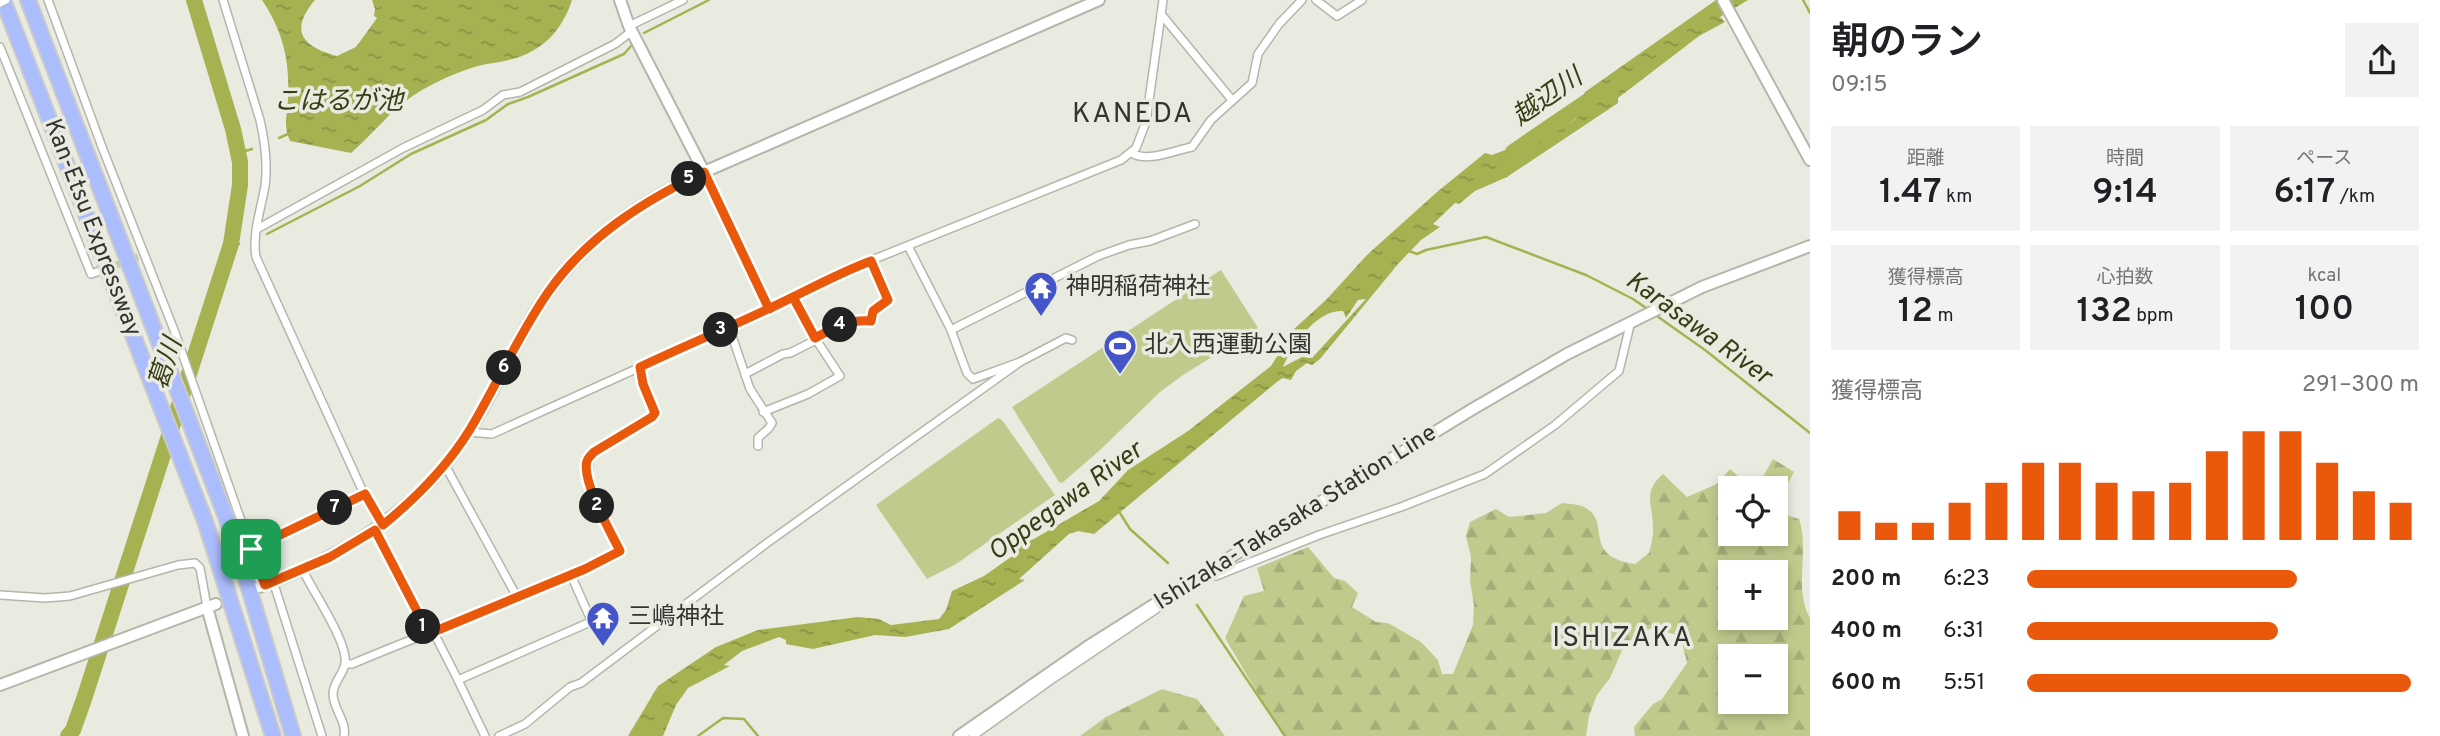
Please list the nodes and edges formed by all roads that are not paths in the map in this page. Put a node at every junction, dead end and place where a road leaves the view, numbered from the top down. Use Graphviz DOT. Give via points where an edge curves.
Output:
graph roads {
  1 [pos="28,0"];
  2 [pos="59,0"];
  3 [pos="223,0"];
  4 [pos="620,0"];
  5 [pos="683,0"];
  6 [pos="1099,0"];
  7 [pos="1163,0"];
  8 [pos="1302,0"];
  9 [pos="1316,0"];
  10 [pos="1362,0"];
  11 [pos="1723,0"];
  12 [pos="3,1"];
  13 [pos="49,2"];
  14 [pos="1161,14"];
  15 [pos="631,29"];
  16 [pos="0,47"];
  17 [pos="1232,100"];
  18 [pos="1132,153"];
  19 [pos="1810,160"];
  20 [pos="704,172"];
  21 [pos="1195,224"];
  22 [pos="257,229"];
  23 [pos="908,246"];
  24 [pos="1810,246"];
  25 [pos="871,261"];
  26 [pos="97,272"];
  27 [pos="793,297"];
  28 [pos="769,309"];
  29 [pos="1636,318"];
  30 [pos="729,327"];
  31 [pos="951,330"];
  32 [pos="816,339"];
  33 [pos="1072,340"];
  34 [pos="1020,362"];
  35 [pos="640,367"];
  36 [pos="745,374"];
  37 [pos="763,412"];
  38 [pos="468,432"];
  39 [pos="758,446"];
  40 [pos="445,465"];
  41 [pos="365,494"];
  42 [pos="379,528"];
  43 [pos="251,549"];
  44 [pos="303,570"];
  45 [pos="571,575"];
  46 [pos="1196,578"];
  47 [pos="266,584"];
  48 [pos="0,595"];
  49 [pos="517,597"];
  50 [pos="211,606"];
  51 [pos="430,634"];
  52 [pos="345,664"];
  53 [pos="458,680"];
  54 [pos="0,685"];
  55 [pos="243,736"];
  56 [pos="273,736"];
  57 [pos="293,736"];
  58 [pos="322,736"];
  59 [pos="344,736"];
  60 [pos="485,736"];
  61 [pos="499,736"];
  62 [pos="959,736"];
  63 [pos="973,736"];
  1 -- 57 [label="highway, Kan-Etsu Expressway" via="234,538"];
  2 -- 13 [label="street"];
  3 -- 22 [label="street" via="264,139 265,182"];
  4 -- 15 [label="street"];
  5 -- 15 [label="street"];
  6 -- 20 [label="street"];
  7 -- 14 [label="street"];
  8 -- 17 [label="street" via="1258,54 1252,83"];
  9 -- 10 [label="street" via="1337,16"];
  11 -- 19 [label="street"];
  12 -- 56 [label="highway, Kan-Etsu Expressway" via="205,521"];
  13 -- 43 [label="street"];
  14 -- 17 [label="street"];
  14 -- 18 [label="street" via="1146,122"];
  15 -- 20 [label="street"];
  15 -- 22 [label="street" via="615,44 520,92 503,95 483,110 403,148"];
  16 -- 26 [label="street" via="91,274"];
  17 -- 18 [label="street" via="1192,146 1146,157"];
  18 -- 23 [label="street" via="1103,169"];
  20 -- 28 [label="street"];
  20 -- 38 [label="street" via="638,206 578,256 535,312"];
  21 -- 31 [label="street" via="1098,256"];
  22 -- 41 [label="street" via="256,257"];
  23 -- 25 [label="street"];
  23 -- 31 [label="street"];
  24 -- 29 [label="street, Ishizaka-Takasaka Station Line"];
  25 -- 27 [label="street"];
  25 -- 32 [label="street" via="888,300 873,311 871,321 842,324"];
  27 -- 28 [label="street"];
  27 -- 32 [label="street"];
  28 -- 30 [label="street"];
  29 -- 46 [label="street, Ishizaka-Takasaka Station Line" via="1471,410"];
  29 -- 46 [label="street" via="1619,371 1555,425 1485,474 1216,576"];
  30 -- 35 [label="street"];
  30 -- 36 [label="street"];
  31 -- 34 [label="street" via="973,379"];
  32 -- 36 [label="street"];
  32 -- 37 [label="street" via="839,376"];
  33 -- 34 [label="street" via="1062,340"];
  34 -- 61 [label="street" via="767,543 582,684 570,687 525,724"];
  35 -- 38 [label="street" via="492,434"];
  35 -- 45 [label="street" via="655,413 594,452 587,468 597,507 620,551"];
  36 -- 37 [label="street"];
  37 -- 39 [label="street" via="772,423 758,438"];
  38 -- 40 [label="street"];
  40 -- 42 [label="street"];
  40 -- 49 [label="street"];
  41 -- 42 [label="street"];
  41 -- 43 [label="street"];
  42 -- 44 [label="street"];
  42 -- 51 [label="street"];
  43 -- 47 [label="street"];
  44 -- 47 [label="street"];
  44 -- 52 [label="street" via="334,626"];
  45 -- 49 [label="street"];
  45 -- 53 [label="street" via="591,620 588,623"];
  46 -- 62 [label="street, Ishizaka-Takasaka Station Line"];
  46 -- 63 [label="street"];
  47 -- 58 [label="street"];
  48 -- 50 [label="street" via="64,597 195,563"];
  49 -- 51 [label="street"];
  50 -- 54 [label="street"];
  50 -- 55 [label="street"];
  51 -- 52 [label="street"];
  51 -- 53 [label="street"];
  52 -- 59 [label="street" via="333,691"];
  53 -- 60 [label="street"];
}
